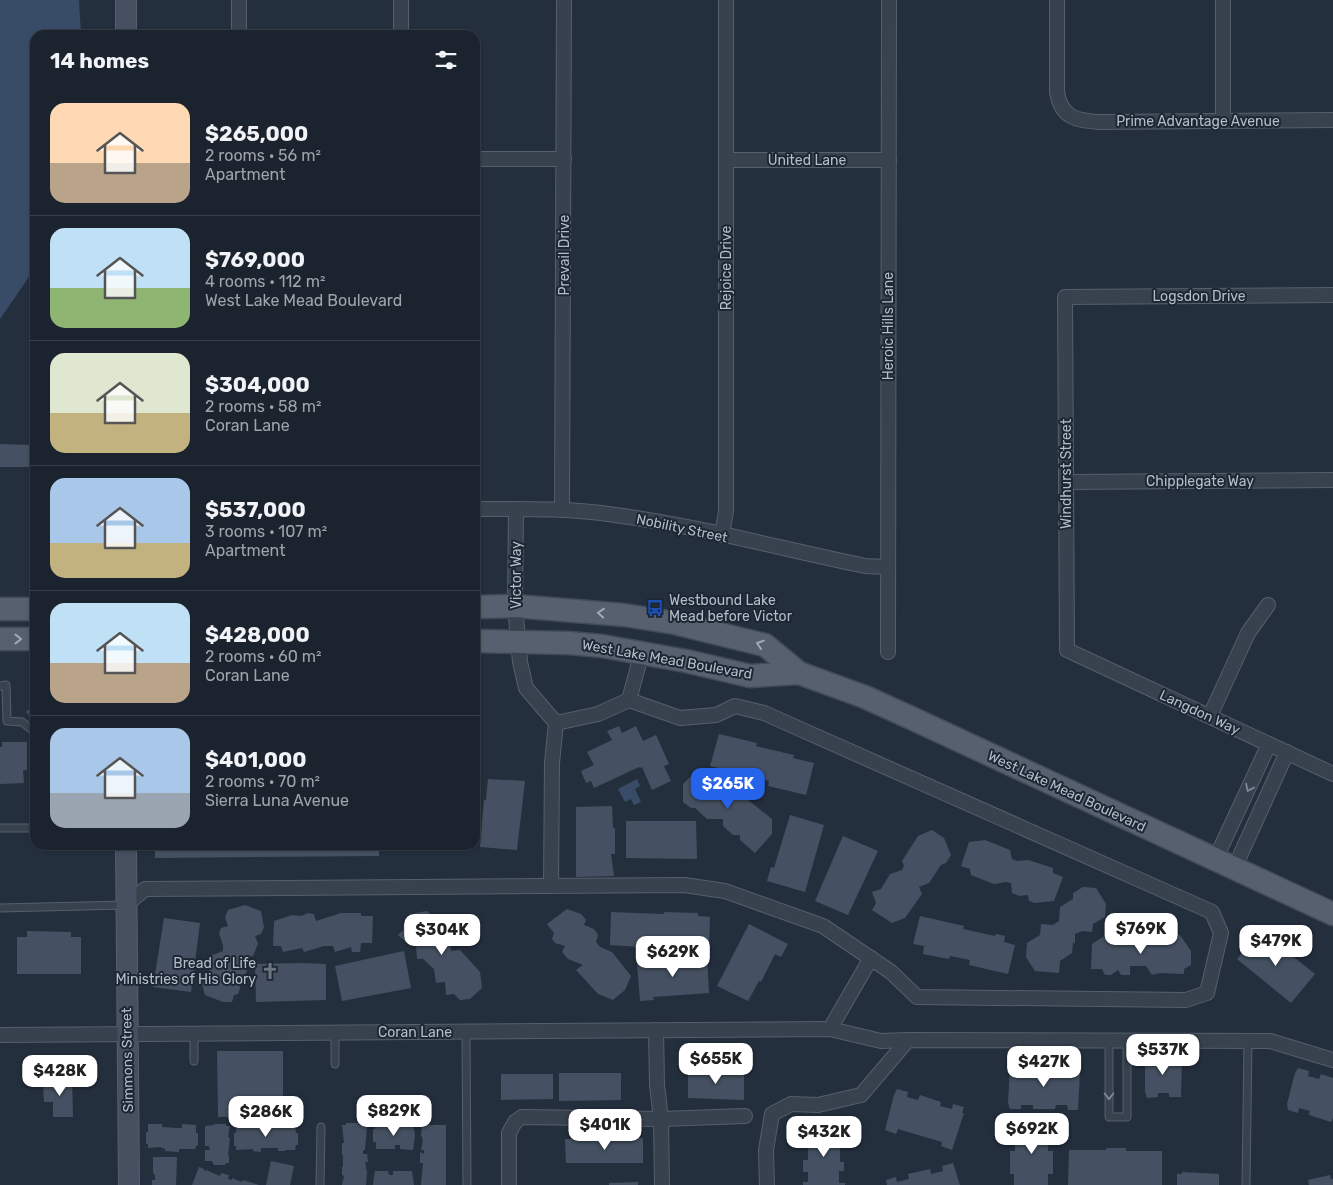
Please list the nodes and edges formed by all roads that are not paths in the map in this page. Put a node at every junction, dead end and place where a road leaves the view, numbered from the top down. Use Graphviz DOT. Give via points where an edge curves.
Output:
graph roads {
  1 [pos="126,0"];
  2 [pos="239,0"];
  3 [pos="401,0"];
  4 [pos="564,0"];
  5 [pos="726,0"];
  6 [pos="889,0"];
  7 [pos="1057,0"];
  8 [pos="1223,0"];
  9 [pos="126,30"];
  10 [pos="239,30"];
  11 [pos="401,30"];
  12 [pos="1333,120"];
  13 [pos="1223,121"];
  14 [pos="480,159"];
  15 [pos="564,159"];
  16 [pos="726,160"];
  17 [pos="889,160"];
  18 [pos="1333,296"];
  19 [pos="1065,297"];
  20 [pos="1333,480"];
  21 [pos="1066,482"];
  22 [pos="480,509"];
  23 [pos="516,509"];
  24 [pos="562,510"];
  25 [pos="722,536"];
  26 [pos="887,567"];
  27 [pos="1268,605"];
  28 [pos="480,606"];
  29 [pos="515,606"];
  30 [pos="0,609"];
  31 [pos="30,609"];
  32 [pos="0,639"];
  33 [pos="30,639"];
  34 [pos="480,641"];
  35 [pos="519,641"];
  36 [pos="1067,650"];
  37 [pos="642,652"];
  38 [pos="888,652"];
  39 [pos="799,673"];
  40 [pos="0,686"];
  41 [pos="629,700"];
  42 [pos="1210,716"];
  43 [pos="556,723"];
  44 [pos="30,728"];
  45 [pos="1269,744"];
  46 [pos="1287,752"];
  47 [pos="1333,774"];
  48 [pos="0,828"];
  49 [pos="30,828"];
  50 [pos="126,850"];
  51 [pos="1224,864"];
  52 [pos="551,886"];
  53 [pos="126,906"];
  54 [pos="0,908"];
  55 [pos="1333,914"];
  56 [pos="871,958"];
  57 [pos="830,1029"];
  58 [pos="656,1030"];
  59 [pos="194,1032"];
  60 [pos="335,1032"];
  61 [pos="466,1032"];
  62 [pos="127,1034"];
  63 [pos="0,1035"];
  64 [pos="908,1040"];
  65 [pos="1109,1040"];
  66 [pos="1127,1041"];
  67 [pos="1248,1041"];
  68 [pos="194,1060"];
  69 [pos="1333,1060"];
  70 [pos="335,1064"];
  71 [pos="745,1116"];
  72 [pos="661,1119"];
  73 [pos="321,1127"];
  74 [pos="129,1185"];
  75 [pos="320,1185"];
  76 [pos="466,1185"];
  77 [pos="509,1185"];
  78 [pos="662,1185"];
  79 [pos="767,1185"];
  80 [pos="1246,1185"];
  1 -- 9 [label="main road"];
  2 -- 10 [label="street"];
  3 -- 11 [label="street"];
  4 -- 15 [label="street, Prevail Drive"];
  5 -- 16 [label="street, Rejoice Drive"];
  6 -- 17 [label="street, Heroic Hills Lane"];
  7 -- 13 [label="street, Prime Advantage Avenue" via="1057,92 1065,113 1092,121"];
  8 -- 13 [label="street"];
  12 -- 13 [label="street, Prime Advantage Avenue"];
  14 -- 15 [label="street"];
  15 -- 24 [label="street, Prevail Drive"];
  16 -- 17 [label="street, United Lane"];
  16 -- 25 [label="street, Rejoice Drive" via="726,510"];
  17 -- 26 [label="street, Heroic Hills Lane"];
  18 -- 19 [label="street, Logsdon Drive"];
  19 -- 21 [label="street, Windhurst Street"];
  20 -- 21 [label="street, Chipplegate Way"];
  21 -- 36 [label="street, Windhurst Street"];
  22 -- 23 [label="street, Nobility Street"];
  23 -- 24 [label="street, Nobility Street"];
  23 -- 29 [label="street, Victor Way"];
  24 -- 25 [label="street, Nobility Street" via="632,517"];
  25 -- 26 [label="street, Nobility Street" via="865,566"];
  26 -- 38 [label="street, Heroic Hills Lane"];
  27 -- 42 [label="street" via="1248,633"];
  28 -- 29 [label="main road, West Lake Mead Boulevard"];
  29 -- 35 [label="street, Victor Way"];
  39 -- 29 [label="main road, West Lake Mead Boulevard, one-way" via="765,645 674,623 624,615"];
  30 -- 31 [label="main road"];
  32 -- 33 [label="main road, one-way"];
  34 -- 35 [label="main road, West Lake Mead Boulevard"];
  35 -- 37 [label="main road, West Lake Mead Boulevard" via="570,643"];
  35 -- 43 [label="street, Victor Way" via="526,688"];
  36 -- 42 [label="street, Langdon Way"];
  37 -- 39 [label="main road, West Lake Mead Boulevard" via="750,676"];
  37 -- 41 [label="street"];
  39 -- 51 [label="main road, West Lake Mead Boulevard" via="865,697"];
  40 -- 44 [label="lane" via="6,686 7,721 22,722"];
  41 -- 43 [label="street" via="598,714"];
  41 -- 56 [label="street" via="680,718 716,715 735,706 764,713 1212,912 1221,932 1207,993 1186,1000 917,997"];
  42 -- 45 [label="street, Langdon Way"];
  43 -- 52 [label="street" via="552,763"];
  45 -- 46 [label="street, Langdon Way"];
  45 -- 51 [label="street, one-way"];
  46 -- 47 [label="street, Langdon Way"];
  46 -- 51 [label="street"];
  48 -- 49 [label="lane"];
  50 -- 53 [label="main road, Simmons Street"];
  51 -- 55 [label="main road, West Lake Mead Boulevard"];
  52 -- 53 [label="street" via="145,889"];
  52 -- 56 [label="street" via="684,885 725,891 823,926"];
  53 -- 54 [label="lane"];
  53 -- 62 [label="main road, Simmons Street"];
  56 -- 57 [label="street"];
  57 -- 58 [label="street, Coran Lane"];
  57 -- 64 [label="street, Coran Lane" via="881,1041"];
  58 -- 61 [label="street, Coran Lane"];
  58 -- 72 [label="street"];
  59 -- 60 [label="street, Coran Lane"];
  59 -- 62 [label="street, Coran Lane"];
  59 -- 68 [label="lane"];
  60 -- 61 [label="street, Coran Lane"];
  60 -- 70 [label="lane"];
  61 -- 76 [label="lane"];
  62 -- 63 [label="street, Coran Lane"];
  62 -- 74 [label="main road, Simmons Street"];
  64 -- 65 [label="street, Coran Lane"];
  64 -- 79 [label="street" via="861,1095 818,1105 791,1104 772,1114 766,1150"];
  65 -- 66 [label="street, Coran Lane"];
  65 -- 66 [label="lane, one-way" via="1109,1117 1127,1117"];
  66 -- 67 [label="street, Coran Lane"];
  67 -- 69 [label="street, Coran Lane" via="1270,1041"];
  67 -- 80 [label="lane"];
  71 -- 72 [label="street"];
  72 -- 77 [label="street" via="522,1117 509,1133"];
  72 -- 78 [label="street"];
  73 -- 75 [label="lane"];
}
